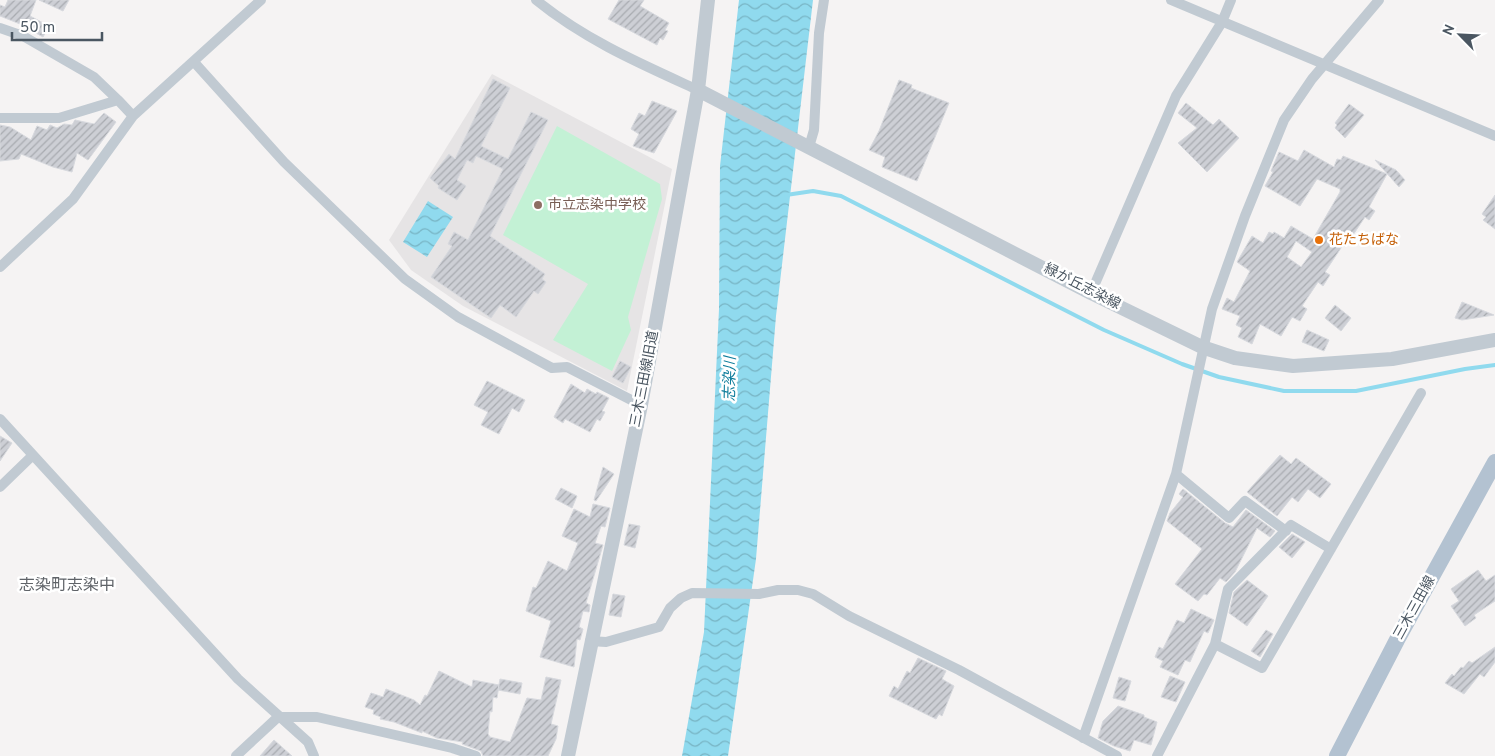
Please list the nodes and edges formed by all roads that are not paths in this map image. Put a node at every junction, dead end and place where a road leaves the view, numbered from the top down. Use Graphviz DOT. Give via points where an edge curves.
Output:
graph roads {
  1 [pos="261,0"];
  2 [pos="536,0"];
  3 [pos="824,0"];
  4 [pos="1171,0"];
  5 [pos="1232,0"];
  6 [pos="1378,0"];
  7 [pos="706,1"];
  8 [pos="1222,22"];
  9 [pos="0,28"];
  10 [pos="194,62"];
  11 [pos="1326,64"];
  12 [pos="698,90"];
  13 [pos="118,100"];
  14 [pos="133,116"];
  15 [pos="0,118"];
  16 [pos="1495,136"];
  17 [pos="808,146"];
  18 [pos="0,268"];
  19 [pos="1091,292"];
  20 [pos="1495,340"];
  21 [pos="1202,347"];
  22 [pos="1420,393"];
  23 [pos="640,405"];
  24 [pos="0,419"];
  25 [pos="33,455"];
  26 [pos="1494,466"];
  27 [pos="1176,474"];
  28 [pos="0,487"];
  29 [pos="1286,530"];
  30 [pos="1331,549"];
  31 [pos="590,641"];
  32 [pos="1215,644"];
  33 [pos="278,717"];
  34 [pos="1083,738"];
  35 [pos="236,756"];
  36 [pos="314,756"];
  37 [pos="476,756"];
  38 [pos="568,756"];
  39 [pos="1117,756"];
  40 [pos="1156,756"];
  41 [pos="1337,756"];
  1 -- 10 [label="street"];
  2 -- 12 [label="street" via="562,21 614,51"];
  3 -- 17 [label="street" via="814,130"];
  4 -- 8 [label="street"];
  5 -- 8 [label="street"];
  6 -- 11 [label="street"];
  7 -- 12 [label="street, 三木三田線旧道"];
  8 -- 11 [label="street"];
  8 -- 19 [label="street" via="1176,96"];
  9 -- 13 [label="street" via="23,36 94,77"];
  10 -- 14 [label="street"];
  10 -- 23 [label="street" via="284,162 406,279 458,317 552,368 567,367"];
  11 -- 16 [label="street"];
  11 -- 21 [label="street" via="1284,120 1221,281"];
  12 -- 17 [label="street, 緑が丘志染線"];
  12 -- 23 [label="street, 三木三田線旧道"];
  13 -- 14 [label="street"];
  13 -- 15 [label="street" via="59,118"];
  14 -- 18 [label="street" via="73,199"];
  17 -- 19 [label="street, 緑が丘志染線"];
  19 -- 21 [label="street, 緑が丘志染線"];
  20 -- 21 [label="street, 緑が丘志染線" via="1392,359 1293,366 1235,358"];
  21 -- 27 [label="street"];
  22 -- 30 [label="street"];
  23 -- 31 [label="street, 三木三田線旧道"];
  24 -- 25 [label="street"];
  25 -- 28 [label="street"];
  25 -- 33 [label="street" via="238,680"];
  26 -- 41 [label="main road, 三木三田線"];
  27 -- 29 [label="street" via="1229,518 1245,501"];
  27 -- 34 [label="street"];
  29 -- 30 [label="street" via="1291,525"];
  29 -- 32 [label="street" via="1228,589"];
  30 -- 32 [label="street" via="1262,668"];
  31 -- 34 [label="street" via="606,642 659,627 670,608 692,593 759,594 798,590 813,594"];
  31 -- 38 [label="street, 三木三田線旧道"];
  32 -- 40 [label="street"];
  33 -- 35 [label="street"];
  33 -- 36 [label="street" via="308,742"];
  33 -- 37 [label="street" via="317,717"];
  34 -- 39 [label="street"];
}
